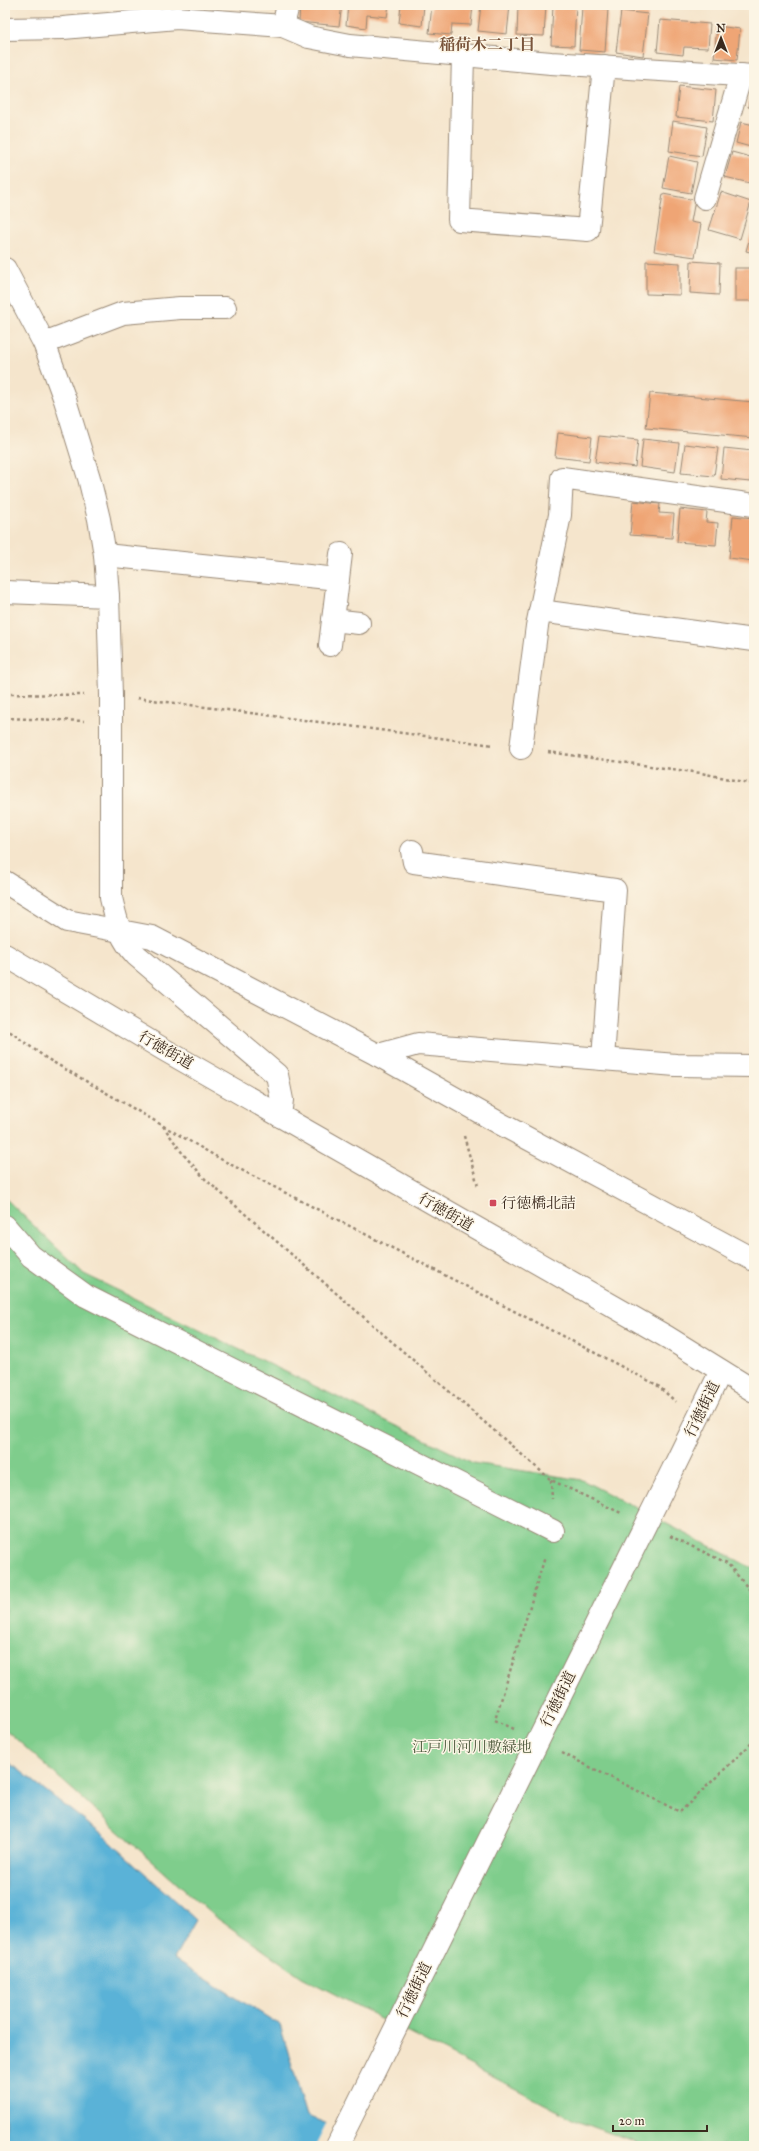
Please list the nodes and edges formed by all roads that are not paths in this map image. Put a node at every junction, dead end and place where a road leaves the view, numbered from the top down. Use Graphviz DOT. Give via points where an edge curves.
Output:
graph roads {
  1 [pos="288,5"];
  2 [pos="283,26"];
  3 [pos="5,29"];
  4 [pos="463,55"];
  5 [pos="604,66"];
  6 [pos="748,75"];
  7 [pos="705,198"];
  8 [pos="5,269"];
  9 [pos="225,308"];
  10 [pos="44,343"];
  11 [pos="754,506"];
  12 [pos="341,554"];
  13 [pos="105,555"];
  14 [pos="338,579"];
  15 [pos="5,592"];
  16 [pos="108,596"];
  17 [pos="540,612"];
  18 [pos="333,620"];
  19 [pos="359,623"];
  20 [pos="754,640"];
  21 [pos="330,645"];
  22 [pos="521,748"];
  23 [pos="412,851"];
  24 [pos="5,882"];
  25 [pos="118,929"];
  26 [pos="5,955"];
  27 [pos="378,1055"];
  28 [pos="603,1059"];
  29 [pos="754,1066"];
  30 [pos="280,1116"];
  31 [pos="5,1226"];
  32 [pos="754,1260"];
  33 [pos="721,1371"];
  34 [pos="754,1391"];
  35 [pos="553,1531"];
  36 [pos="337,2146"];
  1 -- 2 [label="street"];
  2 -- 3 [label="street" via="176,18 63,28"];
  2 -- 4 [label="street" via="309,37 350,45"];
  4 -- 5 [label="street"];
  4 -- 5 [label="street" via="459,220 588,230"];
  5 -- 6 [label="street"];
  6 -- 7 [label="street"];
  8 -- 10 [label="street"];
  9 -- 10 [label="street" via="180,308 124,313"];
  10 -- 13 [label="street" via="89,478"];
  11 -- 17 [label="street" via="562,478 560,515"];
  12 -- 14 [label="street"];
  13 -- 14 [label="street"];
  13 -- 16 [label="street"];
  14 -- 18 [label="street"];
  15 -- 16 [label="street"];
  16 -- 25 [label="street" via="111,695 111,898"];
  17 -- 20 [label="street"];
  17 -- 22 [label="street"];
  18 -- 19 [label="street"];
  18 -- 21 [label="street"];
  23 -- 28 [label="street" via="414,862 615,890"];
  24 -- 25 [label="street" via="67,921"];
  25 -- 27 [label="street" via="152,936"];
  25 -- 30 [label="street" via="125,943 136,955 277,1075 282,1100"];
  26 -- 30 [label="street, 行徳街道"];
  27 -- 28 [label="street" via="418,1044"];
  27 -- 32 [label="street"];
  28 -- 29 [label="street" via="676,1065"];
  30 -- 33 [label="street, 行徳街道" via="667,1337"];
  31 -- 35 [label="street" via="31,1256 86,1296"];
  33 -- 34 [label="street"];
  33 -- 36 [label="street, 行徳街道, bridge"];
}
